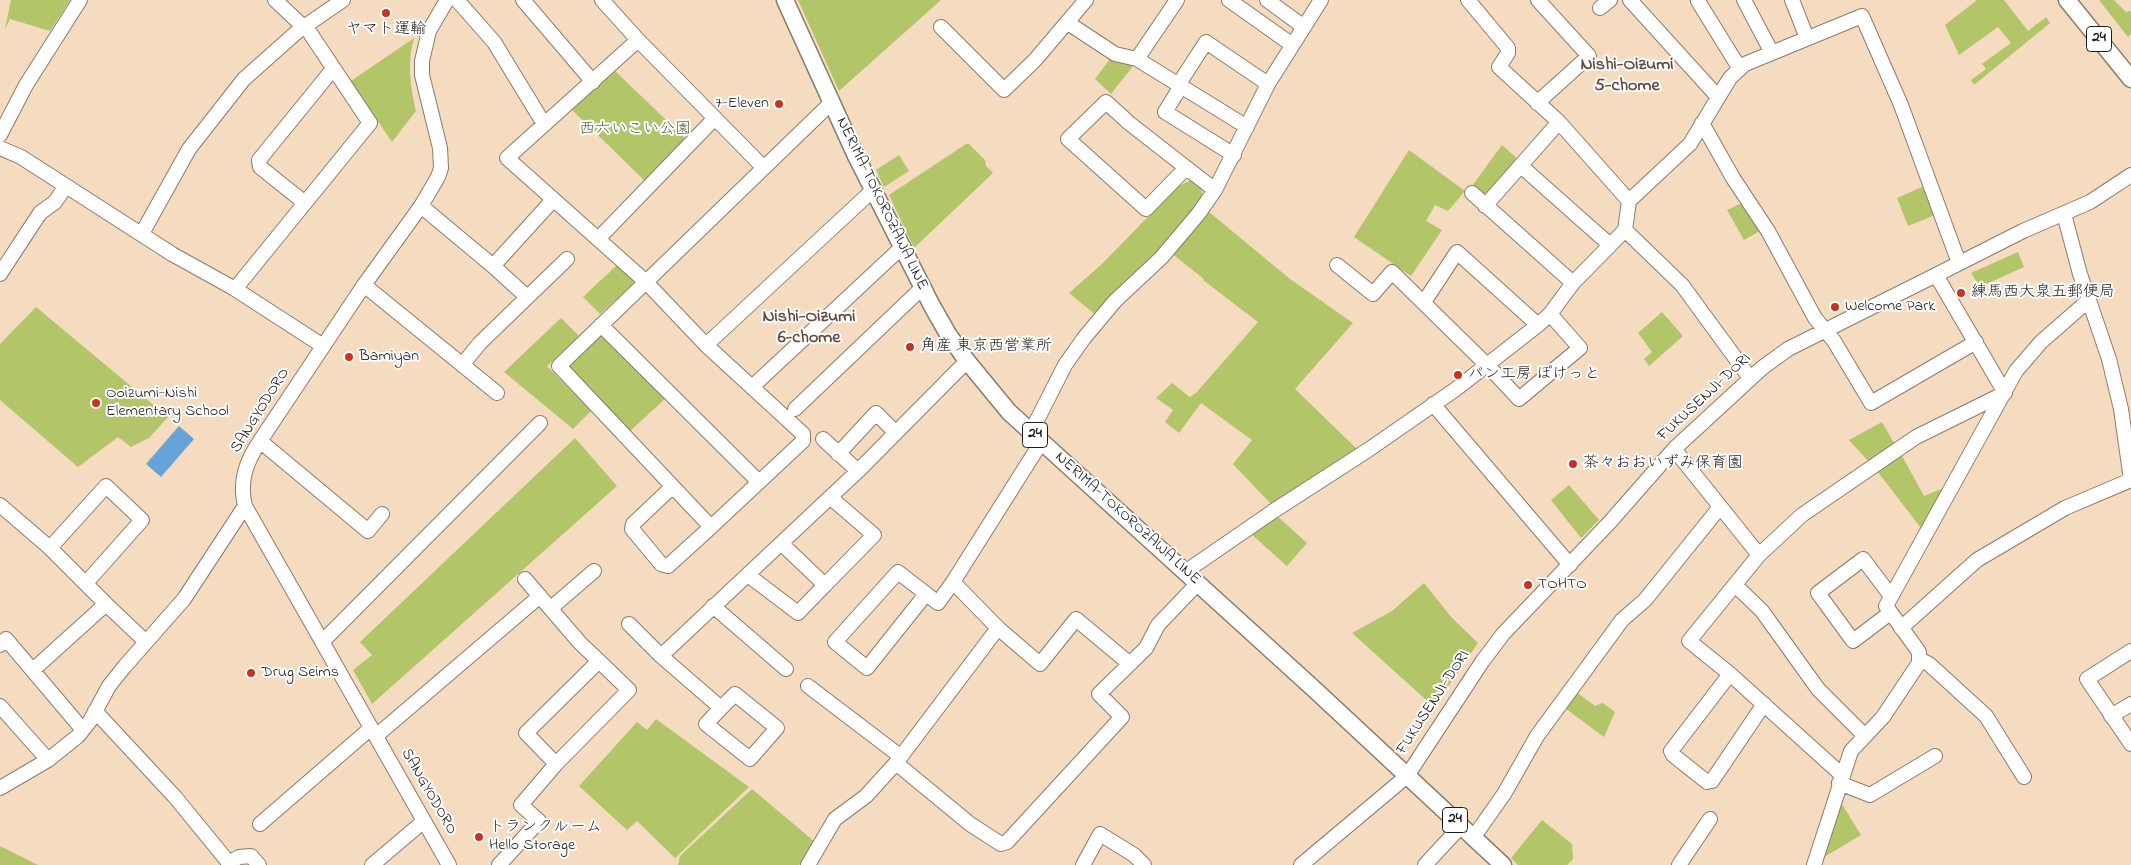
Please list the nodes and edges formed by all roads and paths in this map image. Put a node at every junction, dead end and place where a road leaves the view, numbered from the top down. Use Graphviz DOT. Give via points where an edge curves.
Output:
graph roads {
  1 [pos="80,0"];
  2 [pos="275,0"];
  3 [pos="343,0"];
  4 [pos="447,0"];
  5 [pos="457,0"];
  6 [pos="523,0"];
  7 [pos="602,0"];
  8 [pos="1086,0"];
  9 [pos="1177,0"];
  10 [pos="1229,0"];
  11 [pos="1267,0"];
  12 [pos="1321,0"];
  13 [pos="1468,0"];
  14 [pos="1538,0"];
  15 [pos="1630,0"];
  16 [pos="1699,0"];
  17 [pos="1744,0"];
  18 [pos="1792,0"];
  19 [pos="2067,0"];
  20 [pos="787,1"];
  21 [pos="1068,23"];
  22 [pos="305,27"];
  23 [pos="941,27"];
  24 [pos="1304,27"];
  25 [pos="1807,38"];
  26 [pos="638,40"];
  27 [pos="1291,44"];
  28 [pos="1772,53"];
  29 [pos="1137,60"];
  30 [pos="334,69"];
  31 [pos="1740,69"];
  32 [pos="2131,79"];
  33 [pos="593,82"];
  34 [pos="1268,84"];
  35 [pos="1179,85"];
  36 [pos="1718,98"];
  37 [pos="832,102"];
  38 [pos="1538,103"];
  39 [pos="715,118"];
  40 [pos="1559,122"];
  41 [pos="1702,123"];
  42 [pos="544,124"];
  43 [pos="1246,127"];
  44 [pos="0,135"];
  45 [pos="0,148"];
  46 [pos="1234,156"];
  47 [pos="1521,166"];
  48 [pos="764,168"];
  49 [pos="1186,168"];
  50 [pos="2131,175"];
  51 [pos="66,186"];
  52 [pos="873,190"];
  53 [pos="1215,190"];
  54 [pos="1472,194"];
  55 [pos="553,200"];
  56 [pos="1629,201"];
  57 [pos="305,203"];
  58 [pos="421,206"];
  59 [pos="1485,206"];
  60 [pos="2064,214"];
  61 [pos="1624,230"];
  62 [pos="140,233"];
  63 [pos="598,239"];
  64 [pos="1610,245"];
  65 [pos="901,248"];
  66 [pos="567,259"];
  67 [pos="1959,263"];
  68 [pos="1337,265"];
  69 [pos="494,266"];
  70 [pos="0,274"];
  71 [pos="1936,275"];
  72 [pos="645,281"];
  73 [pos="1572,284"];
  74 [pos="364,286"];
  75 [pos="922,288"];
  76 [pos="234,289"];
  77 [pos="527,297"];
  78 [pos="2089,300"];
  79 [pos="1424,302"];
  80 [pos="1550,314"];
  81 [pos="601,325"];
  82 [pos="1538,325"];
  83 [pos="1826,330"];
  84 [pos="1976,342"];
  85 [pos="706,345"];
  86 [pos="323,346"];
  87 [pos="967,360"];
  88 [pos="462,364"];
  89 [pos="1486,364"];
  90 [pos="1750,378"];
  91 [pos="752,388"];
  92 [pos="497,393"];
  93 [pos="2005,393"];
  94 [pos="1433,404"];
  95 [pos="794,409"];
  96 [pos="540,422"];
  97 [pos="896,433"];
  98 [pos="1036,436"];
  99 [pos="823,439"];
  100 [pos="260,441"];
  101 [pos="1674,449"];
  102 [pos="838,454"];
  103 [pos="858,471"];
  104 [pos="759,482"];
  105 [pos="672,487"];
  106 [pos="831,498"];
  107 [pos="0,505"];
  108 [pos="245,506"];
  109 [pos="1720,507"];
  110 [pos="382,514"];
  111 [pos="711,527"];
  112 [pos="782,544"];
  113 [pos="50,548"];
  114 [pos="1759,555"];
  115 [pos="1570,566"];
  116 [pos="594,571"];
  117 [pos="748,575"];
  118 [pos="1192,577"];
  119 [pos="526,579"];
  120 [pos="953,582"];
  121 [pos="86,583"];
  122 [pos="825,585"];
  123 [pos="1735,585"];
  124 [pos="926,594"];
  125 [pos="540,596"];
  126 [pos="1891,596"];
  127 [pos="106,604"];
  128 [pos="713,606"];
  129 [pos="551,608"];
  130 [pos="1890,613"];
  131 [pos="629,624"];
  132 [pos="998,628"];
  133 [pos="1901,628"];
  134 [pos="146,642"];
  135 [pos="322,642"];
  136 [pos="0,645"];
  137 [pos="2131,651"];
  138 [pos="661,656"];
  139 [pos="1919,659"];
  140 [pos="599,661"];
  141 [pos="1130,664"];
  142 [pos="786,669"];
  143 [pos="33,670"];
  144 [pos="1730,674"];
  145 [pos="808,686"];
  146 [pos="1764,704"];
  147 [pos="2131,704"];
  148 [pos="0,706"];
  149 [pos="721,708"];
  150 [pos="95,711"];
  151 [pos="2111,716"];
  152 [pos="83,730"];
  153 [pos="373,732"];
  154 [pos="1865,736"];
  155 [pos="2131,744"];
  156 [pos="1935,756"];
  157 [pos="898,759"];
  158 [pos="48,760"];
  159 [pos="556,764"];
  160 [pos="1407,776"];
  161 [pos="2024,777"];
  162 [pos="1841,779"];
  163 [pos="2,784"];
  164 [pos="1710,819"];
  165 [pos="424,821"];
  166 [pos="260,824"];
  167 [pos="1467,832"];
  168 [pos="1304,864"];
  169 [pos="259,865"];
  170 [pos="372,865"];
  171 [pos="449,865"];
  172 [pos="499,865"];
  173 [pos="808,865"];
  174 [pos="1082,865"];
  175 [pos="1144,865"];
  176 [pos="1425,865"];
  177 [pos="1503,865"];
  178 [pos="1679,865"];
  179 [pos="1814,865"];
  1 -- 44 [label="street" via="26,85"];
  2 -- 22 [label="street"];
  3 -- 22 [label="street"];
  4 -- 58 [label="street, SANGYODORO" via="429,31 422,61 422,75 441,158 438,177"];
  5 -- 42 [label="street" via="494,42"];
  6 -- 33 [label="street"];
  7 -- 26 [label="street"];
  8 -- 21 [label="street"];
  9 -- 29 [label="street"];
  10 -- 27 [label="street"];
  11 -- 24 [label="street"];
  12 -- 24 [label="street"];
  13 -- 38 [label="street" via="1508,48 1499,67"];
  14 -- 38 [label="street" via="1589,56"];
  15 -- 36 [label="street"];
  16 -- 31 [label="street"];
  17 -- 28 [label="street"];
  18 -- 25 [label="street"];
  19 -- 32 [label="main road, 24"];
  20 -- 37 [label="main road, NERIMA-TOKOROZAWA LINE / 24"];
  21 -- 23 [label="street" via="1004,90"];
  21 -- 29 [label="street" via="1116,54"];
  22 -- 30 [label="street"];
  22 -- 62 [label="street" via="244,79 189,149"];
  24 -- 27 [label="street"];
  25 -- 28 [label="street"];
  25 -- 67 [label="street" via="1862,16 1901,105"];
  26 -- 33 [label="street"];
  26 -- 39 [label="street"];
  27 -- 34 [label="street"];
  28 -- 31 [label="street"];
  29 -- 35 [label="street"];
  30 -- 57 [label="street" via="370,123"];
  30 -- 57 [label="street" via="259,160 260,167"];
  31 -- 36 [label="street" via="1730,78"];
  33 -- 42 [label="street"];
  34 -- 35 [label="street" via="1206,42"];
  34 -- 43 [label="street"];
  35 -- 43 [label="street"];
  35 -- 46 [label="street" via="1165,112"];
  36 -- 41 [label="street"];
  37 -- 48 [label="street"];
  37 -- 52 [label="main road, NERIMA-TOKOROZAWA LINE / 24"];
  38 -- 40 [label="street"];
  39 -- 48 [label="street"];
  39 -- 63 [label="street"];
  40 -- 47 [label="street"];
  40 -- 56 [label="street"];
  41 -- 56 [label="street" via="1690,144"];
  41 -- 83 [label="street" via="1768,231 1815,318"];
  42 -- 55 [label="street" via="507,158"];
  43 -- 46 [label="street"];
  45 -- 51 [label="street" via="21,157"];
  46 -- 53 [label="street"];
  47 -- 59 [label="street"];
  47 -- 64 [label="street"];
  48 -- 72 [label="street"];
  49 -- 49 [label="street" via="1106,102 1068,139 1146,208"];
  49 -- 53 [label="street"];
  50 -- 60 [label="street, FUKUSENJI-DORI" via="2098,198"];
  51 -- 62 [label="street"];
  51 -- 70 [label="street" via="56,202 40,213"];
  52 -- 65 [label="main road, NERIMA-TOKOROZAWA LINE / 24"];
  52 -- 85 [label="street"];
  53 -- 98 [label="street" via="1161,258 1115,301 1084,338 1065,366"];
  54 -- 59 [label="street"];
  55 -- 63 [label="street"];
  55 -- 69 [label="street"];
  56 -- 61 [label="street"];
  57 -- 76 [label="street"];
  58 -- 69 [label="street"];
  58 -- 74 [label="street, SANGYODORO"];
  59 -- 73 [label="street"];
  60 -- 67 [label="street, FUKUSENJI-DORI"];
  60 -- 78 [label="street"];
  61 -- 64 [label="street"];
  61 -- 90 [label="street" via="1682,285"];
  62 -- 76 [label="street"];
  63 -- 72 [label="street"];
  64 -- 73 [label="street"];
  65 -- 75 [label="main road, NERIMA-TOKOROZAWA LINE / 24"];
  65 -- 91 [label="street"];
  66 -- 77 [label="street"];
  67 -- 71 [label="street, FUKUSENJI-DORI"];
  68 -- 79 [label="street" via="1374,294 1392,272"];
  69 -- 77 [label="street"];
  71 -- 83 [label="street, FUKUSENJI-DORI"];
  71 -- 84 [label="street"];
  72 -- 81 [label="street"];
  72 -- 85 [label="street"];
  73 -- 80 [label="street"];
  74 -- 86 [label="street, SANGYODORO"];
  74 -- 88 [label="street"];
  75 -- 87 [label="main road, NERIMA-TOKOROZAWA LINE / 24"];
  75 -- 95 [label="street"];
  76 -- 86 [label="street"];
  77 -- 88 [label="street"];
  78 -- 93 [label="street" via="2042,342 2016,371"];
  78 -- 133 [label="street" via="2121,409 2131,480 2065,508 1977,560"];
  79 -- 82 [label="street" via="1458,252"];
  79 -- 89 [label="street"];
  80 -- 82 [label="street"];
  80 -- 89 [label="street" via="1580,348 1519,399"];
  81 -- 104 [label="street"];
  81 -- 105 [label="street" via="559,366"];
  82 -- 89 [label="street"];
  83 -- 84 [label="street" via="1871,403"];
  83 -- 90 [label="street, FUKUSENJI-DORI" via="1788,349"];
  84 -- 93 [label="street"];
  85 -- 91 [label="street"];
  86 -- 100 [label="street, SANGYODORO"];
  87 -- 97 [label="street"];
  87 -- 98 [label="main road, NERIMA-TOKOROZAWA LINE / 24" via="1009,412"];
  88 -- 92 [label="street"];
  89 -- 94 [label="street"];
  90 -- 101 [label="street, FUKUSENJI-DORI"];
  91 -- 104 [label="street" via="804,434 803,440"];
  93 -- 114 [label="street" via="1904,444 1802,515"];
  93 -- 126 [label="street"];
  94 -- 115 [label="street"];
  94 -- 118 [label="street" via="1272,512"];
  96 -- 135 [label="street"];
  97 -- 102 [label="street" via="876,413"];
  97 -- 103 [label="street"];
  98 -- 118 [label="main road, NERIMA-TOKOROZAWA LINE / 24"];
  98 -- 120 [label="street"];
  99 -- 102 [label="street"];
  100 -- 108 [label="street, SANGYODORO" via="244,473 242,493"];
  100 -- 110 [label="street" via="368,531"];
  101 -- 109 [label="street"];
  101 -- 115 [label="street, FUKUSENJI-DORI"];
  102 -- 103 [label="street"];
  103 -- 106 [label="street"];
  104 -- 111 [label="street"];
  105 -- 111 [label="street"];
  105 -- 111 [label="street" via="632,528 661,564 668,566"];
  106 -- 112 [label="street"];
  106 -- 122 [label="street" via="874,535"];
  107 -- 113 [label="street"];
  108 -- 134 [label="street" via="184,599"];
  108 -- 135 [label="street, SANGYODORO"];
  109 -- 114 [label="street"];
  109 -- 167 [label="street" via="1645,600 1622,620 1537,736 1504,794"];
  112 -- 117 [label="street"];
  112 -- 122 [label="street"];
  113 -- 121 [label="street"];
  113 -- 121 [label="street" via="106,486 142,520"];
  114 -- 123 [label="street"];
  115 -- 160 [label="street, FUKUSENJI-DORI" via="1503,634"];
  116 -- 129 [label="street"];
  117 -- 122 [label="street" via="798,613"];
  117 -- 128 [label="street"];
  118 -- 141 [label="street" via="1146,648"];
  118 -- 160 [label="main road, NERIMA-TOKOROZAWA LINE / 24"];
  119 -- 125 [label="street"];
  120 -- 124 [label="street" via="938,603"];
  120 -- 132 [label="street"];
  121 -- 127 [label="street"];
  123 -- 144 [label="street" via="1689,641"];
  123 -- 154 [label="street" via="1762,611 1818,690"];
  124 -- 124 [label="street" via="867,668 835,642 898,572"];
  125 -- 129 [label="street"];
  125 -- 153 [label="street"];
  126 -- 130 [label="street" via="1886,606"];
  126 -- 130 [label="street" via="1862,559 1818,593 1853,640"];
  127 -- 134 [label="street"];
  127 -- 143 [label="street"];
  128 -- 138 [label="street"];
  128 -- 142 [label="street"];
  129 -- 140 [label="street"];
  130 -- 133 [label="street"];
  131 -- 138 [label="street"];
  132 -- 141 [label="street" via="1040,664 1076,619"];
  132 -- 157 [label="street"];
  133 -- 139 [label="street" via="1919,652"];
  134 -- 150 [label="street" via="109,686"];
  135 -- 153 [label="street, SANGYODORO"];
  136 -- 143 [label="street" via="6,639"];
  137 -- 151 [label="street" via="2087,679"];
  138 -- 149 [label="street"];
  139 -- 154 [label="street" via="1883,717"];
  139 -- 161 [label="street" via="1929,664 1986,716"];
  140 -- 159 [label="street" via="526,734"];
  140 -- 159 [label="street" via="629,690"];
  141 -- 157 [label="street" via="1099,694 1122,717 1007,842 1001,844 970,824"];
  143 -- 152 [label="street"];
  144 -- 146 [label="street"];
  144 -- 146 [label="street" via="1671,751 1672,756 1707,782 1712,781"];
  145 -- 157 [label="street"];
  146 -- 162 [label="street"];
  147 -- 151 [label="street"];
  148 -- 158 [label="street"];
  149 -- 149 [label="street" via="706,724 750,759 777,728 735,694"];
  150 -- 152 [label="street"];
  150 -- 169 [label="street" via="176,797 229,863 239,857 251,856"];
  151 -- 155 [label="street"];
  152 -- 158 [label="street"];
  153 -- 165 [label="street, SANGYODORO"];
  153 -- 166 [label="street"];
  154 -- 162 [label="street" via="1851,751"];
  156 -- 162 [label="street" via="1870,795"];
  157 -- 173 [label="street" via="866,796 836,819"];
  158 -- 163 [label="street"];
  159 -- 172 [label="street" via="521,805 538,821"];
  160 -- 167 [label="main road, NERIMA-TOKOROZAWA LINE / 24"];
  160 -- 168 [label="street, FUKUSENJI-DORI"];
  162 -- 179 [label="street"];
  164 -- 178 [label="street"];
  165 -- 170 [label="street"];
  165 -- 171 [label="street, SANGYODORO"];
  167 -- 176 [label="street"];
  167 -- 177 [label="main road, NERIMA-TOKOROZAWA LINE / 24"];
  174 -- 175 [label="street" via="1100,834"];
}
